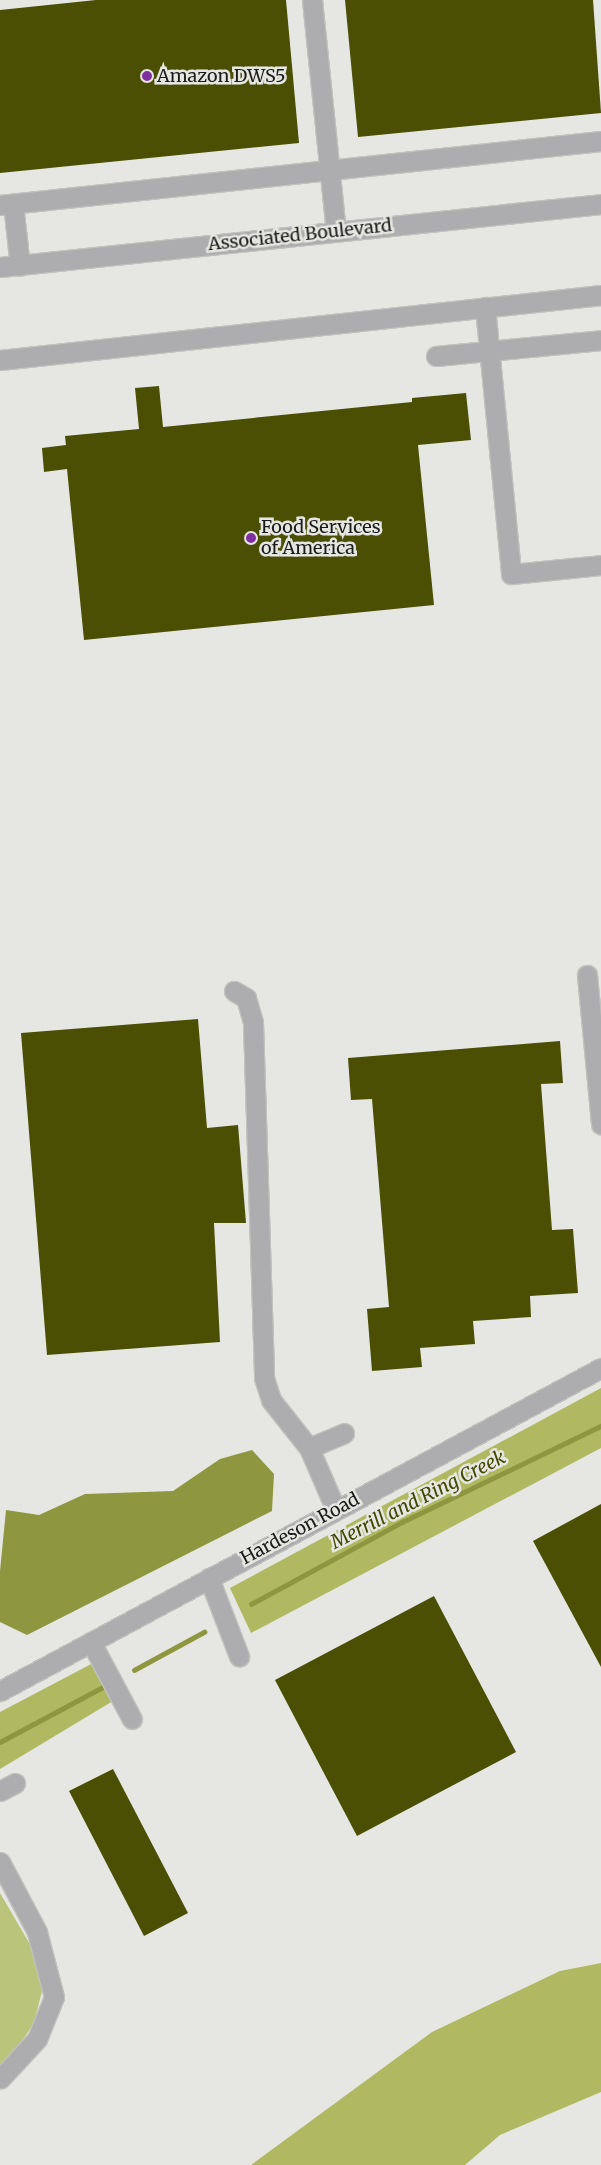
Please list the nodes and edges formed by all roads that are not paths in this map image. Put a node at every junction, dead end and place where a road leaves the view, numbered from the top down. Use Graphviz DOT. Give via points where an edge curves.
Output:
graph roads {
  1 [pos="312,0"];
  2 [pos="601,141"];
  3 [pos="330,171"];
  4 [pos="7,204"];
  5 [pos="601,204"];
  6 [pos="336,231"];
  7 [pos="20,266"];
  8 [pos="0,268"];
  9 [pos="601,295"];
  10 [pos="485,307"];
  11 [pos="601,340"];
  12 [pos="490,351"];
  13 [pos="436,356"];
  14 [pos="0,360"];
  15 [pos="601,565"];
  16 [pos="587,975"];
  17 [pos="234,991"];
  18 [pos="601,1124"];
  19 [pos="601,1368"];
  20 [pos="344,1433"];
  21 [pos="309,1448"];
  22 [pos="336,1510"];
  23 [pos="210,1578"];
  24 [pos="91,1642"];
  25 [pos="239,1656"];
  26 [pos="0,1691"];
  27 [pos="132,1719"];
  28 [pos="0,1862"];
  29 [pos="0,2079"];
  1 -- 3 [label="street"];
  2 -- 3 [label="street"];
  3 -- 4 [label="street"];
  3 -- 6 [label="street"];
  4 -- 7 [label="street"];
  5 -- 6 [label="street, Associated Boulevard"];
  6 -- 7 [label="street, Associated Boulevard"];
  7 -- 8 [label="street, Associated Boulevard"];
  9 -- 10 [label="street"];
  10 -- 12 [label="street"];
  10 -- 14 [label="street"];
  11 -- 12 [label="street"];
  12 -- 13 [label="street"];
  12 -- 15 [label="street" via="511,574"];
  16 -- 18 [label="street"];
  17 -- 21 [label="street" via="246,998 253,1023 264,1378 272,1400"];
  19 -- 22 [label="street, Hardeson Road"];
  20 -- 21 [label="street"];
  21 -- 22 [label="street"];
  22 -- 23 [label="street, Hardeson Road"];
  23 -- 24 [label="street, Hardeson Road"];
  23 -- 25 [label="street"];
  24 -- 26 [label="street, Hardeson Road"];
  24 -- 27 [label="street"];
  28 -- 29 [label="street" via="37,1932 54,1997 37,2040"];
}
